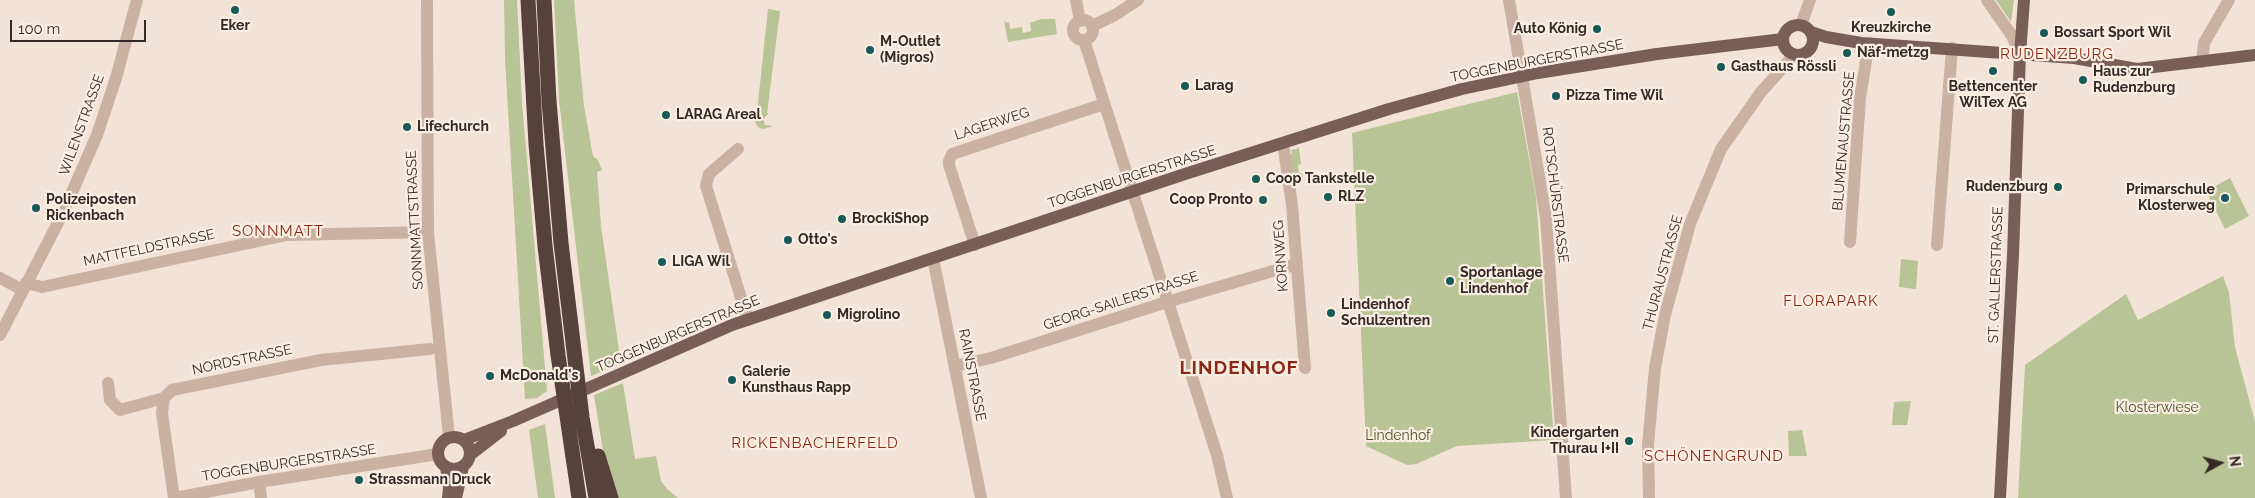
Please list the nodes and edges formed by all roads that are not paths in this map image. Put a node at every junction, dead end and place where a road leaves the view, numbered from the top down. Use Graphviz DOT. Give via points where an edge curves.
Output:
graph roads {
  1 [pos="137,0"];
  2 [pos="426,0"];
  3 [pos="528,0"];
  4 [pos="544,0"];
  5 [pos="1076,0"];
  6 [pos="1138,0"];
  7 [pos="1509,0"];
  8 [pos="1810,0"];
  9 [pos="1988,0"];
  10 [pos="2024,0"];
  11 [pos="2229,0"];
  12 [pos="1080,21"];
  13 [pos="1092,26"];
  14 [pos="1806,28"];
  15 [pos="1783,39"];
  16 [pos="1084,40"];
  17 [pos="1865,43"];
  18 [pos="1952,48"];
  19 [pos="1811,49"];
  20 [pos="2020,54"];
  21 [pos="1794,55"];
  22 [pos="2255,55"];
  23 [pos="2202,62"];
  24 [pos="1522,76"];
  25 [pos="1104,104"];
  26 [pos="1283,143"];
  27 [pos="738,150"];
  28 [pos="1133,192"];
  29 [pos="428,232"];
  30 [pos="1850,242"];
  31 [pos="974,244"];
  32 [pos="1937,245"];
  33 [pos="932,258"];
  34 [pos="1296,264"];
  35 [pos="0,278"];
  36 [pos="25,287"];
  37 [pos="1167,302"];
  38 [pos="748,320"];
  39 [pos="0,334"];
  40 [pos="430,349"];
  41 [pos="573,352"];
  42 [pos="955,366"];
  43 [pos="1305,368"];
  44 [pos="108,384"];
  45 [pos="164,398"];
  46 [pos="519,419"];
  47 [pos="567,420"];
  48 [pos="449,437"];
  49 [pos="464,440"];
  50 [pos="438,454"];
  51 [pos="470,456"];
  52 [pos="446,467"];
  53 [pos="463,467"];
  54 [pos="259,482"];
  55 [pos="175,498"];
  56 [pos="261,498"];
  57 [pos="448,498"];
  58 [pos="456,498"];
  59 [pos="570,498"];
  60 [pos="579,498"];
  61 [pos="596,498"];
  62 [pos="611,498"];
  63 [pos="980,498"];
  64 [pos="1227,498"];
  65 [pos="1566,498"];
  66 [pos="1649,498"];
  67 [pos="2000,498"];
  1 -- 36 [label="street, WILENSTRASSE" via="97,135"];
  2 -- 29 [label="street, SONNMATTSTRASSE"];
  3 -- 47 [label="highway" via="541,203"];
  4 -- 41 [label="highway" via="552,147"];
  5 -- 12 [label="street"];
  6 -- 13 [label="street"];
  7 -- 24 [label="street, ROTSCHÜRSTRASSE"];
  8 -- 14 [label="street"];
  9 -- 20 [label="street"];
  10 -- 20 [label="main road, ST. GALLERSTRASSE"];
  11 -- 23 [label="street" via="2204,43"];
  12 -- 13 [label="street"];
  12 -- 16 [label="street" via="1073,27 1073,33 1078,40"];
  13 -- 16 [label="street" via="1091,35"];
  14 -- 15 [label="main road" via="1791,26"];
  14 -- 17 [label="main road" via="1826,37"];
  14 -- 19 [label="main road" via="1814,40"];
  15 -- 21 [label="main road" via="1785,47"];
  15 -- 24 [label="main road, TOGGENBURGERSTRASSE" via="1648,55"];
  16 -- 25 [label="street"];
  17 -- 18 [label="main road"];
  17 -- 19 [label="main road" via="1826,44"];
  17 -- 30 [label="street, BLUMENAUSTRASSE"];
  18 -- 20 [label="main road"];
  18 -- 32 [label="street"];
  19 -- 21 [label="main road"];
  20 -- 23 [label="main road" via="2137,68"];
  20 -- 67 [label="main road, ST. GALLERSTRASSE"];
  21 -- 66 [label="street, THURAUSTRASSE" via="1761,92 1721,149 1690,224 1665,315 1655,368 1650,422"];
  22 -- 23 [label="main road"];
  24 -- 26 [label="main road, TOGGENBURGERSTRASSE" via="1413,102"];
  24 -- 65 [label="street, ROTSCHÜRSTRASSE" via="1546,218"];
  25 -- 28 [label="street"];
  25 -- 31 [label="street, LAGERWEG" via="952,154 948,161"];
  26 -- 28 [label="main road, TOGGENBURGERSTRASSE"];
  26 -- 34 [label="street, KORNWEG"];
  27 -- 38 [label="street" via="709,174 706,186"];
  28 -- 31 [label="main road, TOGGENBURGERSTRASSE"];
  28 -- 37 [label="street"];
  29 -- 36 [label="street, MATTFELDSTRASSE" via="287,235 42,287"];
  29 -- 48 [label="street, SONNMATTSTRASSE"];
  31 -- 33 [label="main road, TOGGENBURGERSTRASSE"];
  33 -- 38 [label="main road, TOGGENBURGERSTRASSE"];
  33 -- 42 [label="street, RAINSTRASSE"];
  34 -- 37 [label="street, GEORG-SAILERSTRASSE"];
  34 -- 43 [label="street, KORNWEG"];
  35 -- 36 [label="street"];
  36 -- 39 [label="street, WILENSTRASSE"];
  37 -- 42 [label="street, GEORG-SAILERSTRASSE" via="991,358"];
  37 -- 64 [label="street" via="1217,455"];
  38 -- 46 [label="main road, TOGGENBURGERSTRASSE"];
  40 -- 45 [label="street, NORDSTRASSE" via="321,360 172,390"];
  41 -- 61 [label="highway"];
  41 -- 62 [label="highway"];
  42 -- 63 [label="street, RAINSTRASSE"];
  44 -- 45 [label="street, NORDSTRASSE" via="110,400 120,410"];
  45 -- 55 [label="street" via="162,414"];
  46 -- 49 [label="main road, TOGGENBURGERSTRASSE"];
  46 -- 51 [label="main road, TOGGENBURGERSTRASSE"];
  47 -- 59 [label="highway"];
  47 -- 60 [label="highway"];
  48 -- 49 [label="main road"];
  48 -- 50 [label="main road" via="442,442"];
  49 -- 51 [label="main road"];
  50 -- 52 [label="main road"];
  50 -- 54 [label="street, TOGGENBURGERSTRASSE"];
  51 -- 53 [label="main road"];
  52 -- 53 [label="main road"];
  52 -- 57 [label="main road"];
  53 -- 58 [label="main road"];
  54 -- 55 [label="street, TOGGENBURGERSTRASSE"];
  54 -- 56 [label="street"];
}
